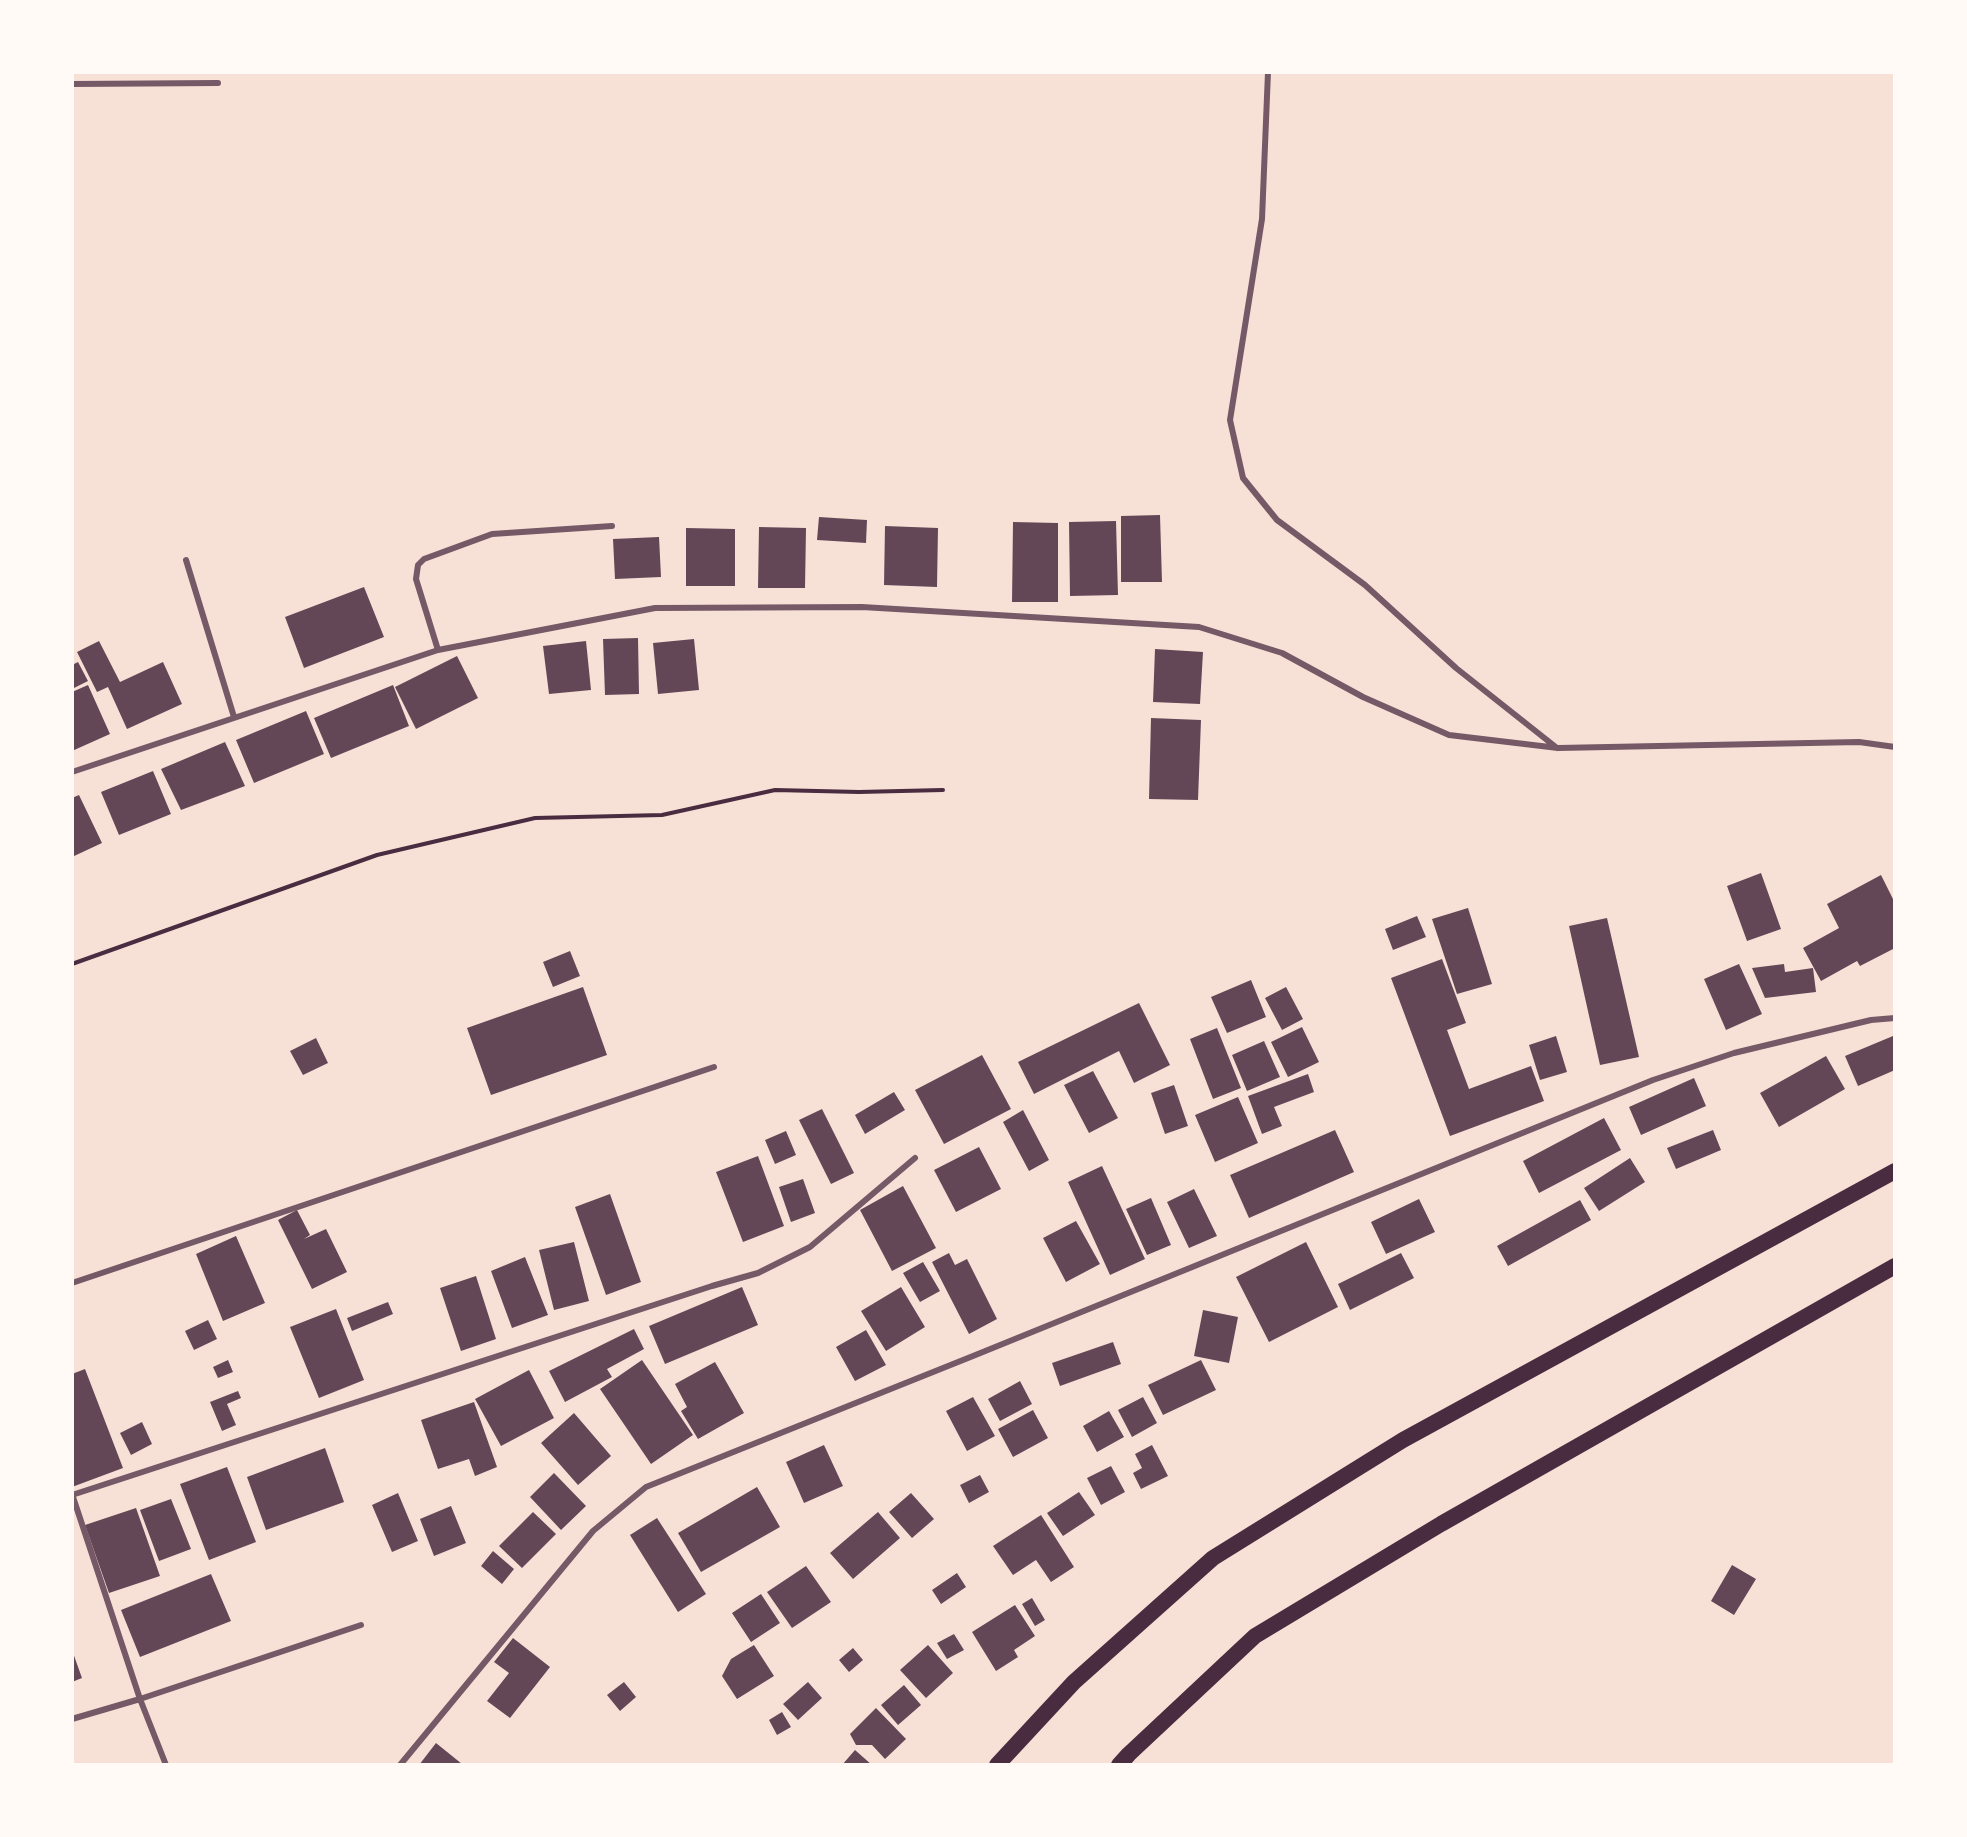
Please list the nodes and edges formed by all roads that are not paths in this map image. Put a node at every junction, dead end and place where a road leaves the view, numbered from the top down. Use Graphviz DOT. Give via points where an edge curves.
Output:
graph roads {
  1 [pos="1268,72"];
  2 [pos="218,83"];
  3 [pos="72,84"];
  4 [pos="612,526"];
  5 [pos="186,560"];
  6 [pos="438,650"];
  7 [pos="234,717"];
  8 [pos="1895,747"];
  9 [pos="1558,748"];
  10 [pos="72,772"];
  11 [pos="1895,1018"];
  12 [pos="714,1067"];
  13 [pos="915,1158"];
  14 [pos="1895,1171"];
  15 [pos="1895,1266"];
  16 [pos="72,1283"];
  17 [pos="72,1494"];
  18 [pos="361,1625"];
  19 [pos="140,1699"];
  20 [pos="72,1719"];
  21 [pos="166,1765"];
  22 [pos="400,1765"];
  23 [pos="997,1765"];
  24 [pos="1119,1765"];
  1 -- 9 [label="street" via="1262,219 1230,420 1243,477 1276,520 1365,585 1456,668"];
  2 -- 3 [label="street"];
  4 -- 6 [label="street" via="492,534 424,559 418,565 416,579"];
  5 -- 7 [label="street"];
  6 -- 7 [label="street"];
  6 -- 9 [label="street" via="654,608 862,607 1199,627 1282,653 1363,697 1449,735"];
  7 -- 10 [label="street"];
  8 -- 9 [label="street" via="1859,742"];
  11 -- 22 [label="street" via="1871,1020 1734,1053 1653,1080 646,1487 593,1531"];
  12 -- 16 [label="street"];
  13 -- 17 [label="street" via="810,1247 758,1273"];
  14 -- 23 [label="highway" via="1403,1440 1213,1558 1074,1682"];
  15 -- 24 [label="highway" via="1441,1524 1255,1636"];
  17 -- 19 [label="street"];
  18 -- 19 [label="street"];
  19 -- 20 [label="street"];
  19 -- 21 [label="street"];
}
